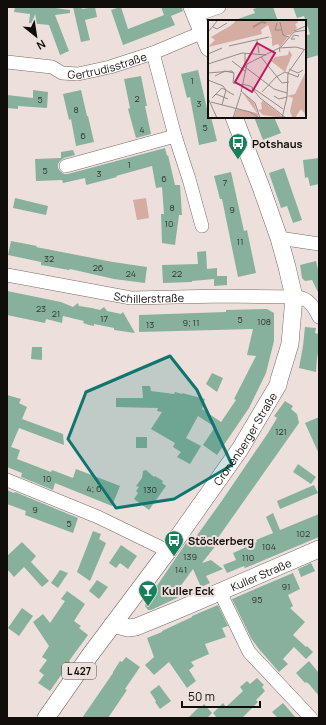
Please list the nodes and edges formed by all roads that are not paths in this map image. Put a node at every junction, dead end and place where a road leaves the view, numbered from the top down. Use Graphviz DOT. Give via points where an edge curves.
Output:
graph roads {
  1 [pos="219,7"];
  2 [pos="194,11"];
  3 [pos="203,32"];
  4 [pos="208,45"];
  5 [pos="153,52"];
  6 [pos="7,62"];
  7 [pos="234,118"];
  8 [pos="175,136"];
  9 [pos="66,166"];
  10 [pos="202,226"];
  11 [pos="279,238"];
  12 [pos="319,244"];
  13 [pos="7,275"];
  14 [pos="296,297"];
  15 [pos="319,317"];
  16 [pos="7,480"];
  17 [pos="319,549"];
  18 [pos="168,551"];
  19 [pos="220,592"];
  20 [pos="113,624"];
  21 [pos="46,718"];
  22 [pos="311,718"];
  1 -- 2 [label="street"];
  2 -- 3 [label="main road"];
  3 -- 4 [label="main road"];
  3 -- 5 [label="street, Gertrudisstraße"];
  5 -- 6 [label="street, Gertrudisstraße" via="110,67 78,74 62,73 52,67"];
  5 -- 8 [label="street"];
  7 -- 11 [label="main road, Cronenberger Straße / L 427"];
  8 -- 9 [label="street"];
  8 -- 10 [label="street"];
  11 -- 12 [label="street"];
  11 -- 14 [label="main road, Cronenberger Straße / L 427"];
  13 -- 14 [label="street, Schillerstraße" via="131,298"];
  14 -- 15 [label="street" via="307,300"];
  14 -- 18 [label="main road, Cronenberger Straße / L 427" via="290,344 278,385 240,449"];
  16 -- 18 [label="street" via="98,517"];
  17 -- 19 [label="main road, Kuller Straße"];
  18 -- 20 [label="main road, Cronenberger Straße / L 427"];
  19 -- 20 [label="main road, Kuller Straße" via="136,626 128,628"];
  19 -- 22 [label="street" via="249,652"];
  20 -- 21 [label="main road, Cronenberger Straße / L 427"];
}
